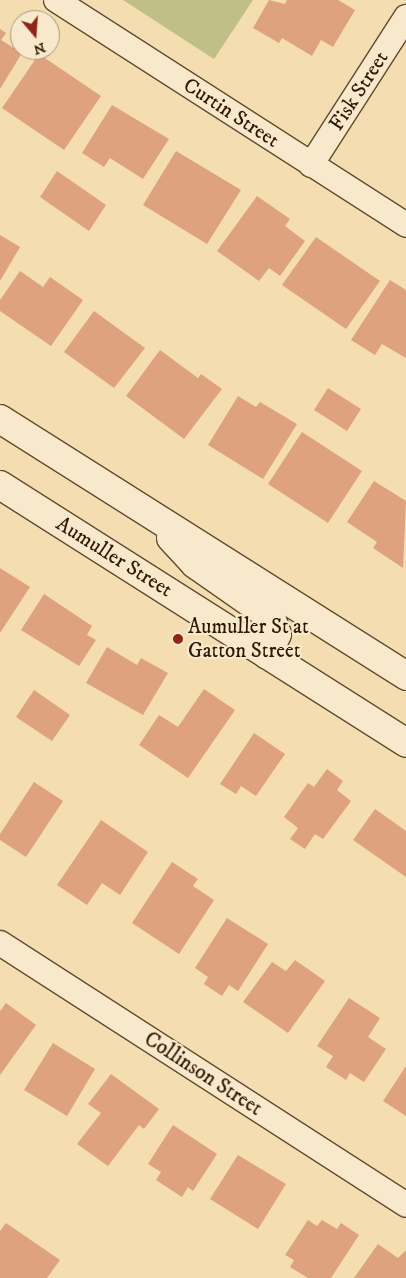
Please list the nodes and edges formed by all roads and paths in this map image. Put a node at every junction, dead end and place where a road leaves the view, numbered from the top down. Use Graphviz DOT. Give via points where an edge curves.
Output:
graph roads {
  1 [pos="56,0"];
  2 [pos="406,17"];
  3 [pos="311,165"];
  4 [pos="406,225"];
  5 [pos="0,418"];
  6 [pos="0,485"];
  7 [pos="144,510"];
  8 [pos="267,654"];
  9 [pos="406,676"];
  10 [pos="406,743"];
  11 [pos="0,943"];
  12 [pos="406,1205"];
  1 -- 3 [label="street, Curtin Street"];
  2 -- 3 [label="street, Fisk Street"];
  3 -- 4 [label="street, Curtin Street"];
  5 -- 7 [label="main road"];
  6 -- 8 [label="main road, Aumuller Street"];
  7 -- 8 [label="main road" via="195,564 271,617 277,634"];
  7 -- 9 [label="main road"];
  8 -- 10 [label="main road, Aumuller Street"];
  11 -- 12 [label="street, Collinson Street"];
}
